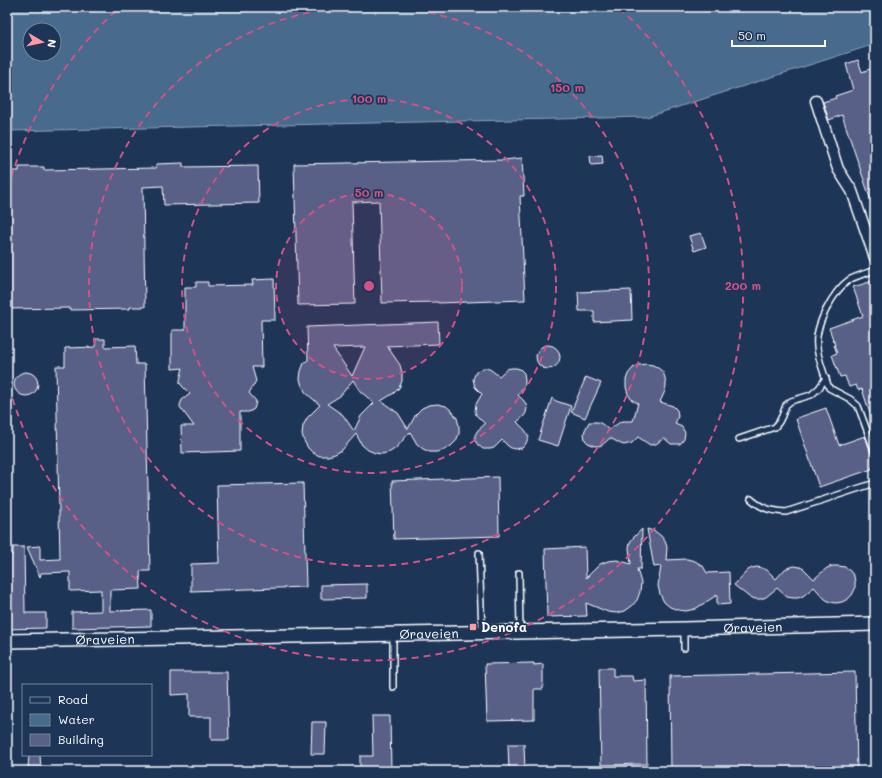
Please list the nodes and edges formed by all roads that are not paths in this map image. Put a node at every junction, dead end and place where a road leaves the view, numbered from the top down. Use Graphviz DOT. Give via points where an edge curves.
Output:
graph roads {
  1 [pos="816,101"];
  2 [pos="875,258"];
  3 [pos="875,270"];
  4 [pos="826,378"];
  5 [pos="739,439"];
  6 [pos="875,452"];
  7 [pos="875,483"];
  8 [pos="751,499"];
  9 [pos="479,553"];
  10 [pos="519,573"];
  11 [pos="875,624"];
  12 [pos="684,629"];
  13 [pos="482,632"];
  14 [pos="520,632"];
  15 [pos="393,634"];
  16 [pos="7,641"];
  17 [pos="684,648"];
  18 [pos="393,687"];
  1 -- 2 [label="street" via="838,169 852,191"];
  3 -- 4 [label="lane" via="850,280 842,287 823,316 816,338"];
  4 -- 5 [label="lane" via="811,394 786,405 775,427"];
  4 -- 6 [label="lane" via="829,388 858,406"];
  7 -- 8 [label="lane" via="786,512 762,508"];
  9 -- 13 [label="lane"];
  10 -- 14 [label="lane"];
  11 -- 12 [label="street, Øraveien"];
  12 -- 14 [label="street, Øraveien"];
  12 -- 17 [label="lane"];
  13 -- 14 [label="street, Øraveien"];
  13 -- 15 [label="street, Øraveien"];
  15 -- 16 [label="street, Øraveien"];
  15 -- 18 [label="lane"];
}
